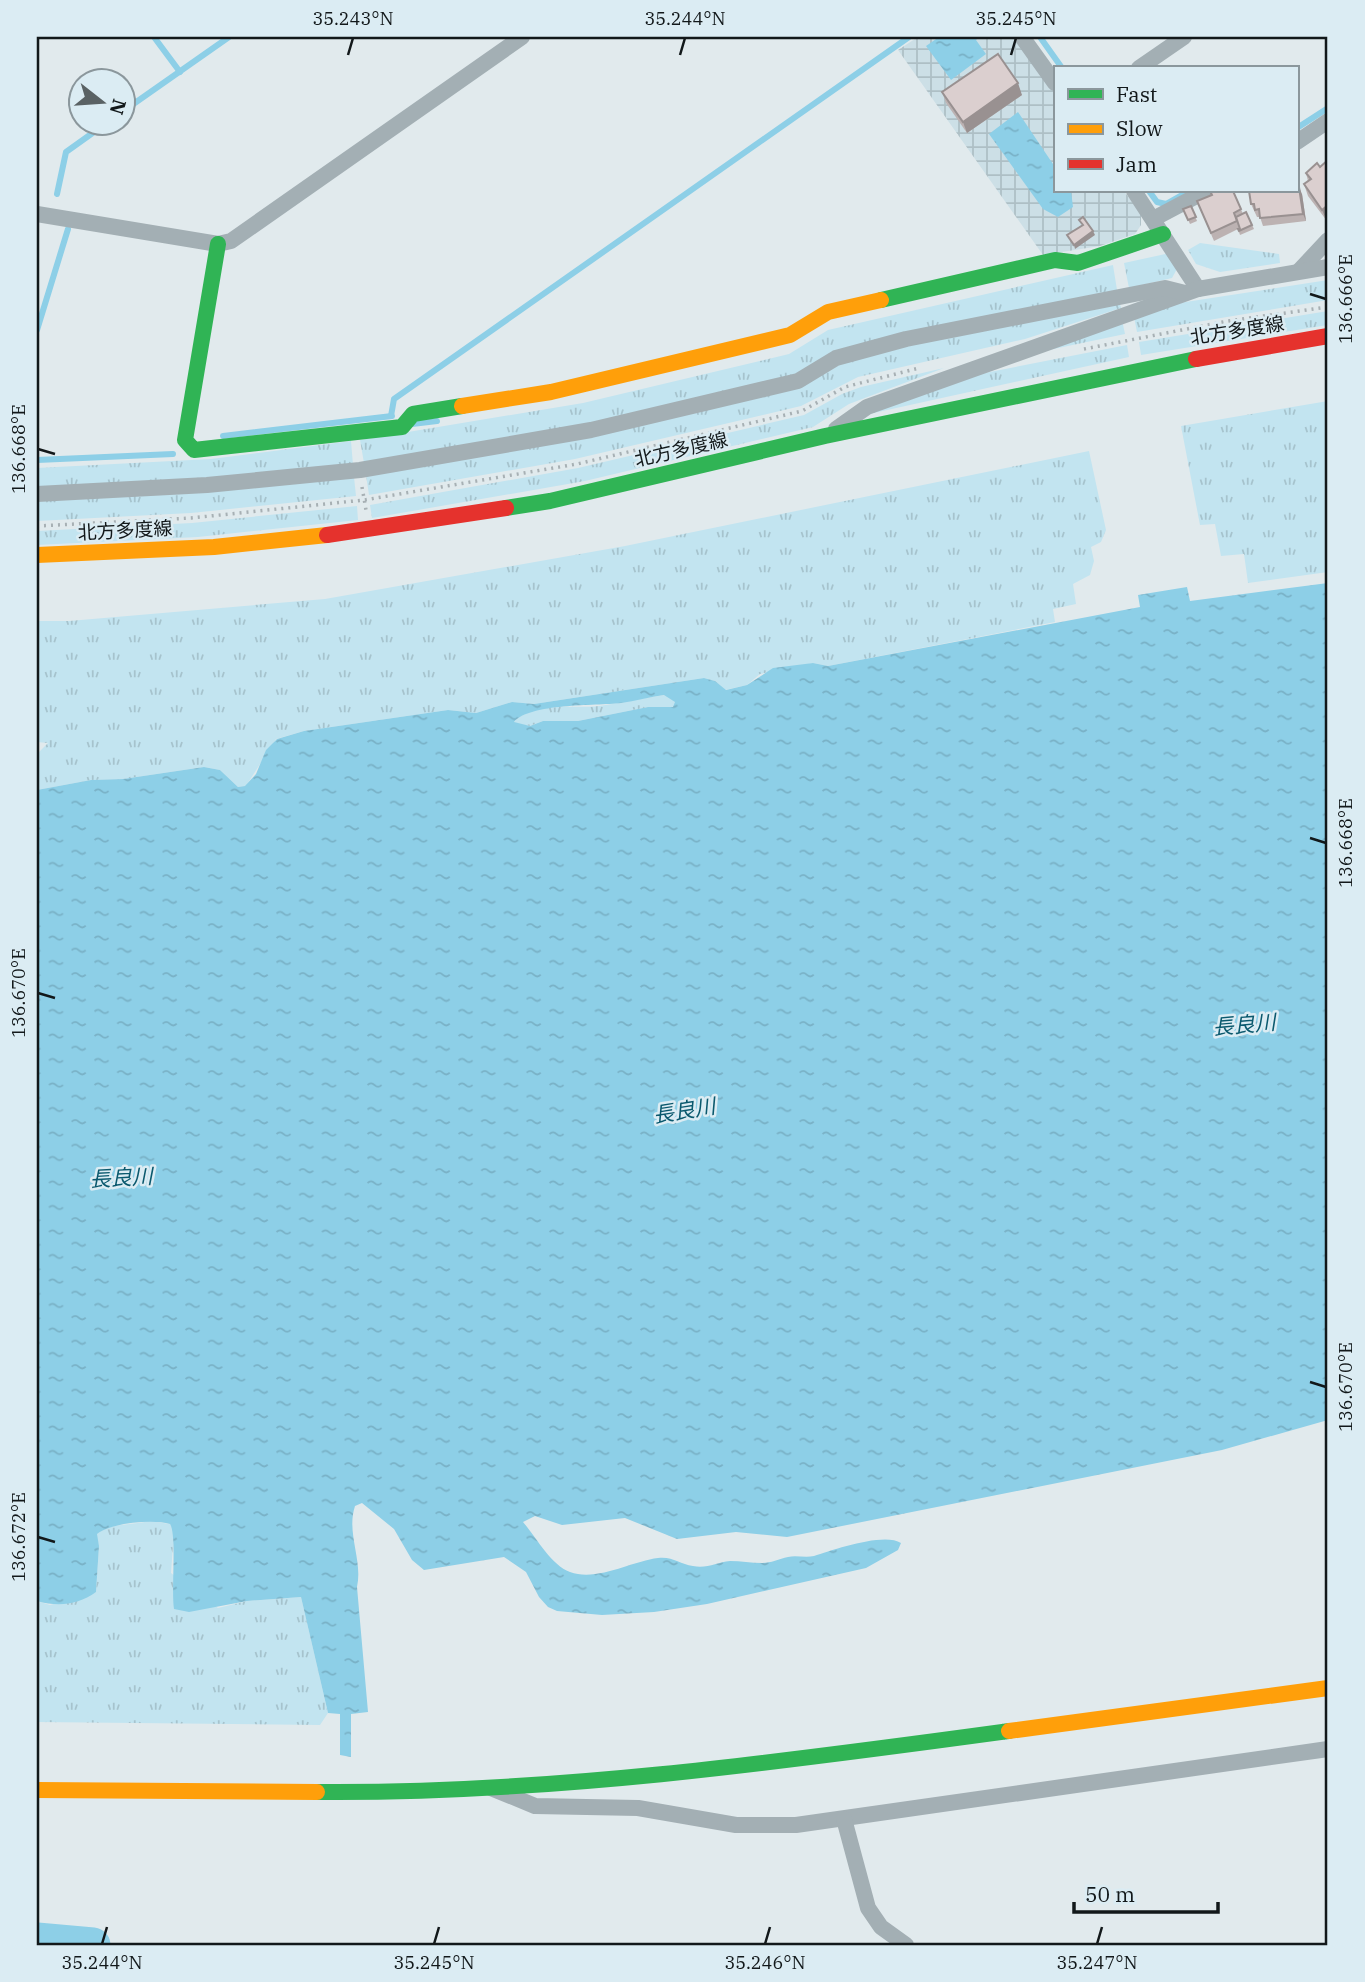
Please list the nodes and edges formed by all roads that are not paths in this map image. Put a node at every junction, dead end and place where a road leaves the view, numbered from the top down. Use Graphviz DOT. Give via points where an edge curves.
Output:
graph roads {
  1 [pos="522,37"];
  2 [pos="1022,37"];
  3 [pos="1184,37"];
  4 [pos="1142,66"];
  5 [pos="1054,82"];
  6 [pos="1328,121"];
  7 [pos="1298,141"];
  8 [pos="1135,192"];
  9 [pos="1204,192"];
  10 [pos="37,214"];
  11 [pos="1154,218"];
  12 [pos="1163,234"];
  13 [pos="1328,240"];
  14 [pos="218,244"];
  15 [pos="1328,267"];
  16 [pos="1299,271"];
  17 [pos="1191,291"];
  18 [pos="1328,336"];
  19 [pos="825,436"];
  20 [pos="37,494"];
  21 [pos="37,555"];
  22 [pos="1328,1688"];
  23 [pos="1328,1749"];
  24 [pos="484,1785"];
  25 [pos="37,1790"];
  26 [pos="844,1819"];
  27 [pos="906,1945"];
  1 -- 14 [label="street" via="231,241"];
  2 -- 5 [label="street"];
  3 -- 4 [label="street"];
  6 -- 7 [label="street"];
  8 -- 11 [label="street"];
  9 -- 11 [label="street"];
  10 -- 14 [label="street"];
  11 -- 12 [label="street"];
  12 -- 14 [label="street" via="1078,263 1055,260 828,312 790,335 577,386 413,414 402,427 194,450 185,440"];
  12 -- 17 [label="street"];
  13 -- 16 [label="street"];
  15 -- 16 [label="street"];
  16 -- 17 [label="street"];
  17 -- 19 [label="street" via="867,407"];
  17 -- 20 [label="street" via="1165,288 906,339 836,358 798,381 591,430 360,470 207,485"];
  18 -- 19 [label="street, 北方多度線" via="1136,369"];
  19 -- 21 [label="street, 北方多度線" via="550,501 369,531 214,547"];
  22 -- 24 [label="street" via="718,1769"];
  23 -- 26 [label="street"];
  24 -- 25 [label="street" via="397,1793"];
  24 -- 26 [label="street" via="534,1806 664,1810 736,1825"];
  26 -- 27 [label="street" via="868,1909 881,1927"];
}
